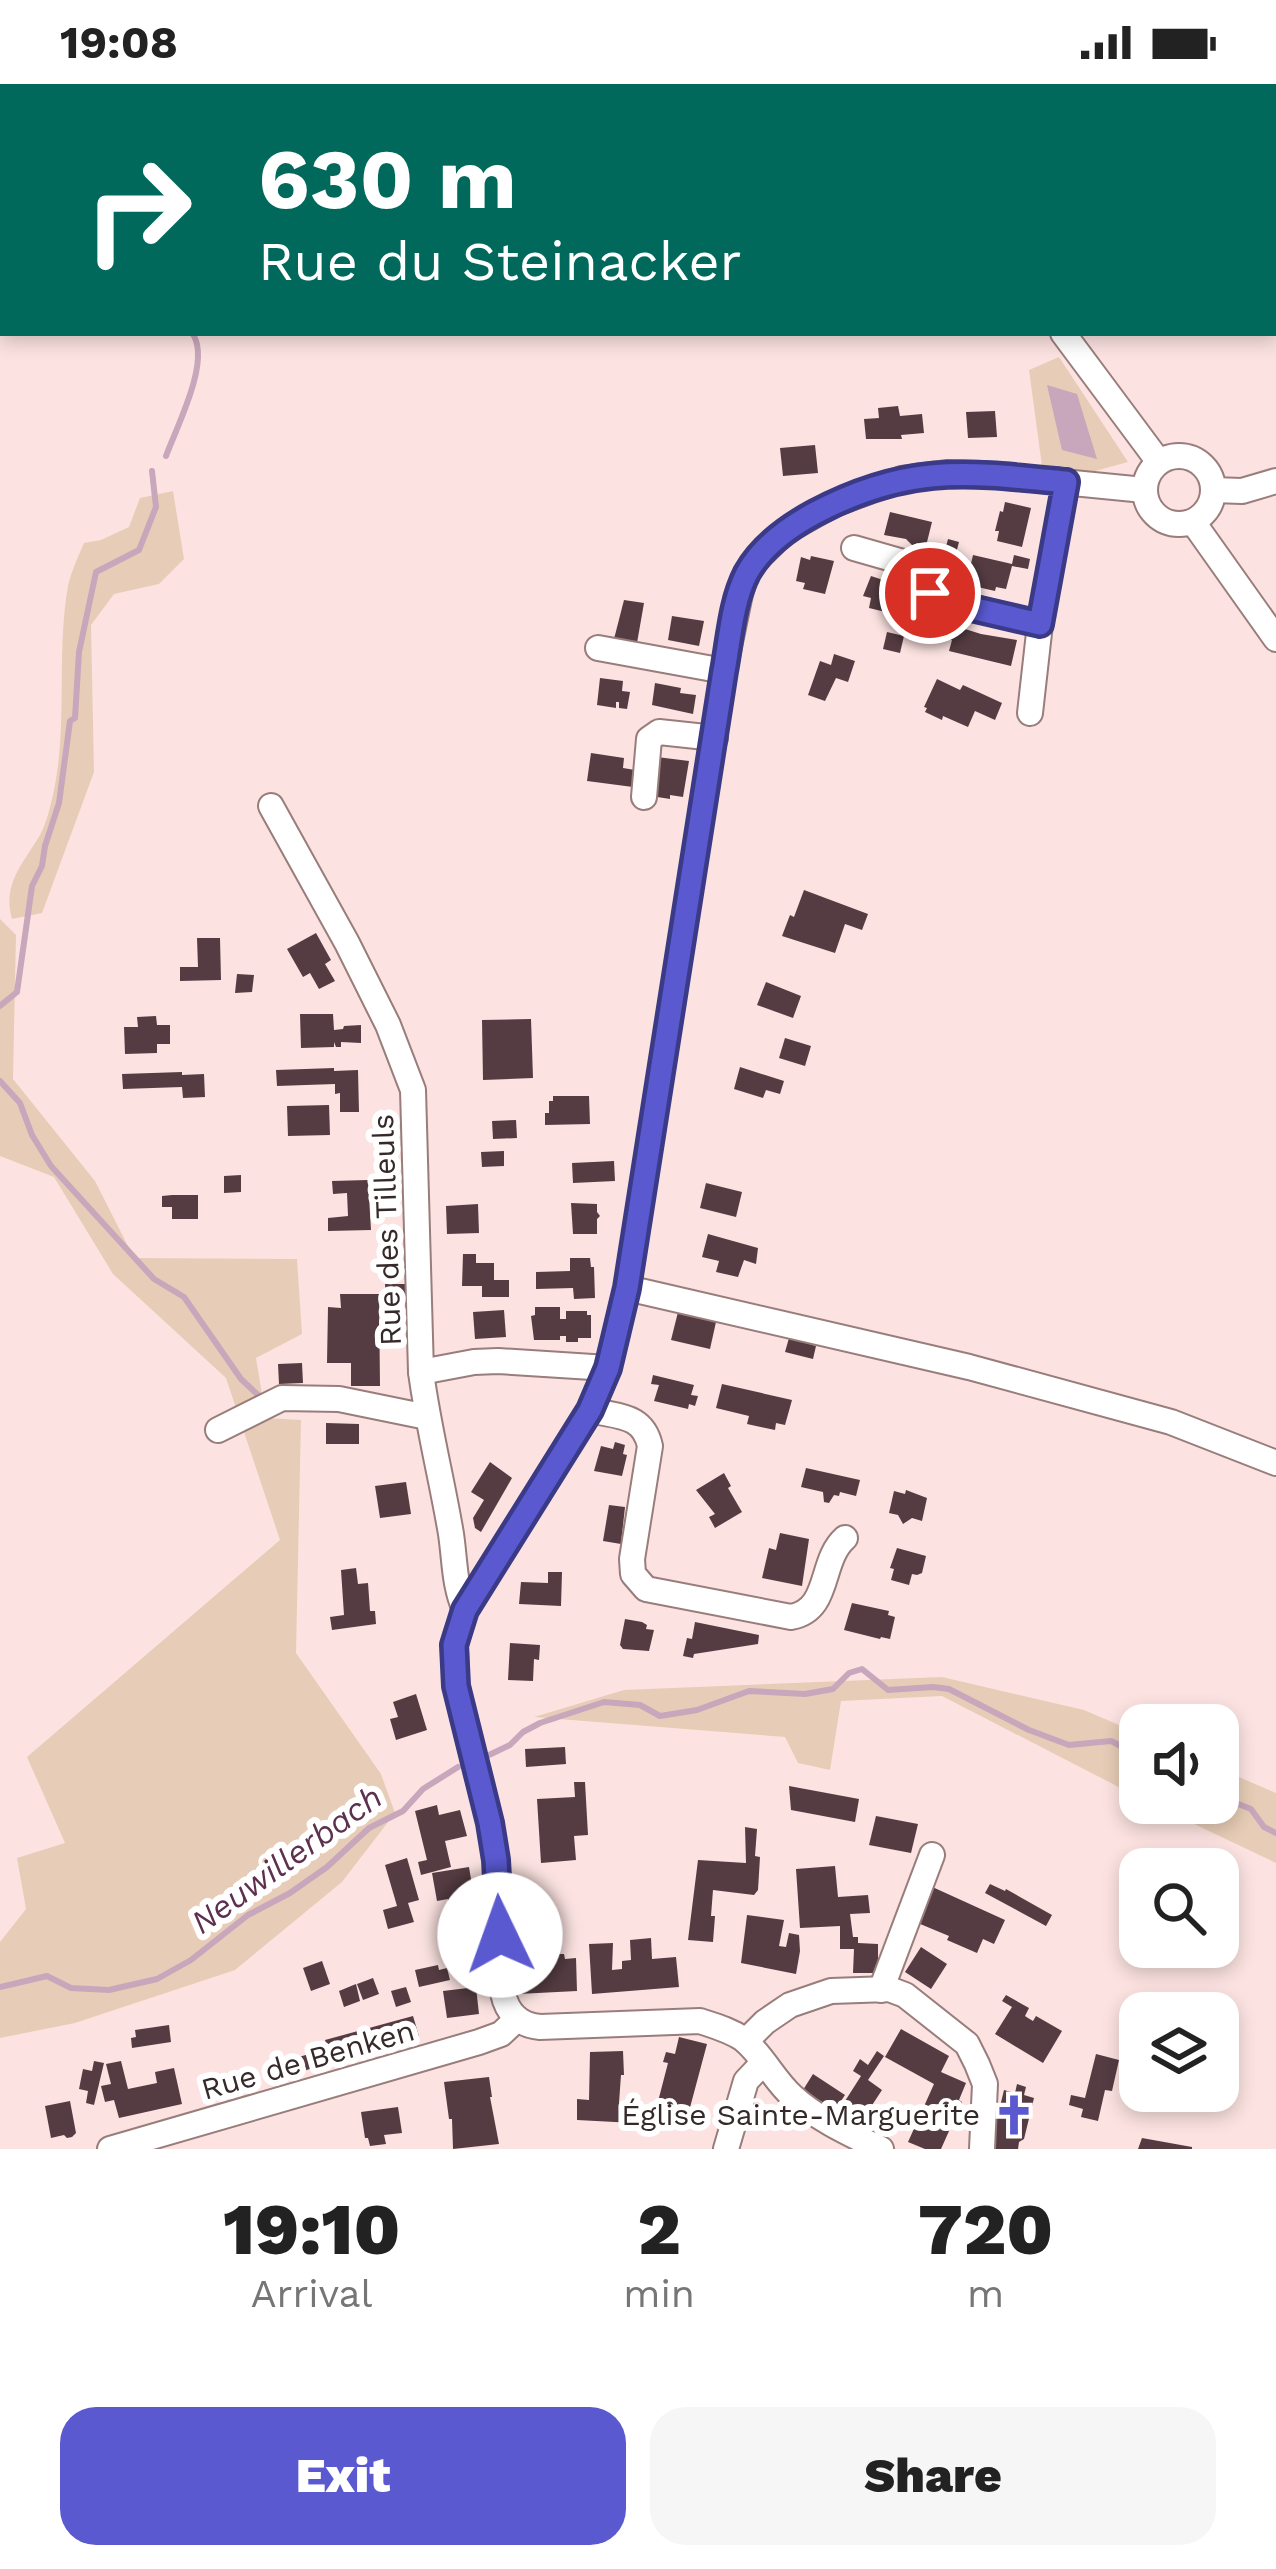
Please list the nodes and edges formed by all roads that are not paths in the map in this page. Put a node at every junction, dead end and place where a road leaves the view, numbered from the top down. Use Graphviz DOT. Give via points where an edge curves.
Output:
graph roads {
  1 [pos="1065,336"];
  2 [pos="1159,462"];
  3 [pos="1276,481"];
  4 [pos="1066,482"];
  5 [pos="1144,490"];
  6 [pos="1213,490"];
  7 [pos="1193,522"];
  8 [pos="854,548"];
  9 [pos="1040,624"];
  10 [pos="1276,639"];
  11 [pos="598,648"];
  12 [pos="724,671"];
  13 [pos="1030,712"];
  14 [pos="715,738"];
  15 [pos="644,797"];
  16 [pos="271,806"];
  17 [pos="627,1288"];
  18 [pos="608,1368"];
  19 [pos="421,1372"];
  20 [pos="590,1410"];
  21 [pos="427,1417"];
  22 [pos="218,1430"];
  23 [pos="1276,1462"];
  24 [pos="845,1538"];
  25 [pos="465,1610"];
  26 [pos="932,1855"];
  27 [pos="881,1990"];
  28 [pos="517,2019"];
  29 [pos="746,2041"];
  30 [pos="763,2062"];
  31 [pos="110,2149"];
  32 [pos="727,2149"];
  33 [pos="881,2149"];
  34 [pos="982,2149"];
  1 -- 2 [label="street"];
  2 -- 5 [label="street"];
  2 -- 6 [label="street" via="1179,455 1199,462"];
  3 -- 6 [label="street"];
  4 -- 5 [label="street"];
  4 -- 9 [label="street"];
  4 -- 12 [label="street" via="922,475 806,518 766,548 745,577"];
  5 -- 7 [label="street" via="1160,519"];
  6 -- 7 [label="street"];
  7 -- 10 [label="street"];
  8 -- 9 [label="street" via="924,568 934,598"];
  9 -- 13 [label="street"];
  11 -- 12 [label="street"];
  12 -- 14 [label="street"];
  14 -- 15 [label="street" via="653,735"];
  14 -- 17 [label="street"];
  16 -- 19 [label="street, Rue des Tilleuls" via="388,1025 413,1090"];
  17 -- 18 [label="street"];
  17 -- 23 [label="street" via="1126,1409"];
  18 -- 19 [label="street" via="498,1361"];
  18 -- 20 [label="street"];
  19 -- 21 [label="street, Rue des Tilleuls"];
  20 -- 24 [label="street" via="647,1433 632,1559 646,1589 802,1615 814,1608"];
  20 -- 25 [label="street"];
  21 -- 22 [label="street" via="339,1399 282,1398"];
  21 -- 25 [label="street, Rue des Tilleuls"];
  25 -- 28 [label="street" via="454,1645 456,1686 496,1860 503,1993"];
  26 -- 27 [label="street"];
  27 -- 29 [label="street" via="831,1991 790,2005"];
  27 -- 34 [label="street" via="905,1995 967,2044 985,2084"];
  28 -- 29 [label="street" via="540,2027 700,2021"];
  28 -- 31 [label="street, Rue de Benken" via="479,2042"];
  29 -- 30 [label="street"];
  30 -- 32 [label="street" via="746,2081"];
  30 -- 33 [label="street" via="801,2103"];
}
